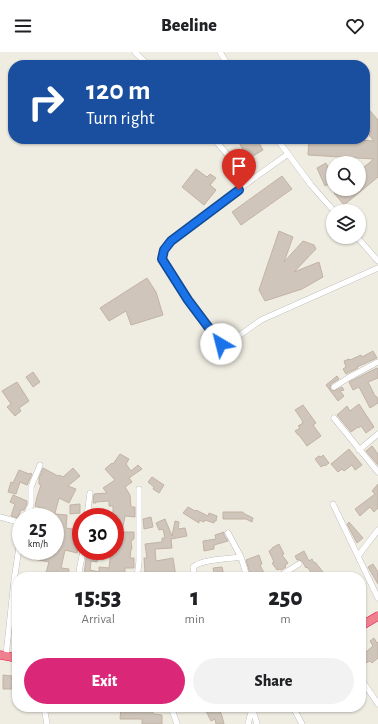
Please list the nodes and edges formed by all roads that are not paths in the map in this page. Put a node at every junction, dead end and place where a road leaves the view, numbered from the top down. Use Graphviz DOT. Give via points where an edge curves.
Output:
graph roads {
  1 [pos="135,52"];
  2 [pos="143,60"];
  3 [pos="218,144"];
  4 [pos="281,144"];
  5 [pos="288,154"];
  6 [pos="250,182"];
  7 [pos="328,204"];
  8 [pos="363,244"];
  9 [pos="378,260"];
  10 [pos="378,268"];
  11 [pos="378,362"];
  12 [pos="334,387"];
  13 [pos="334,418"];
  14 [pos="378,434"];
  15 [pos="359,450"];
  16 [pos="40,465"];
  17 [pos="378,472"];
  18 [pos="139,489"];
  19 [pos="90,493"];
  20 [pos="333,504"];
  21 [pos="30,508"];
  22 [pos="88,508"];
  23 [pos="0,517"];
  24 [pos="12,520"];
  25 [pos="378,530"];
  26 [pos="228,533"];
  27 [pos="358,556"];
  28 [pos="241,557"];
  29 [pos="17,560"];
  30 [pos="81,560"];
  31 [pos="300,564"];
  32 [pos="15,572"];
  33 [pos="79,572"];
  34 [pos="138,572"];
  35 [pos="194,572"];
  36 [pos="246,572"];
  37 [pos="286,572"];
  38 [pos="366,572"];
  39 [pos="366,573"];
  40 [pos="12,595"];
  41 [pos="378,598"];
  42 [pos="378,616"];
  43 [pos="366,623"];
  44 [pos="3,656"];
  45 [pos="366,686"];
  46 [pos="378,704"];
  47 [pos="45,712"];
  48 [pos="173,712"];
  49 [pos="251,712"];
  50 [pos="253,712"];
  51 [pos="296,712"];
  52 [pos="47,724"];
  53 [pos="177,724"];
  54 [pos="248,724"];
  55 [pos="257,724"];
  56 [pos="302,724"];
  1 -- 2 [label="street"];
  3 -- 6 [label="street"];
  4 -- 5 [label="street"];
  5 -- 6 [label="street"];
  5 -- 7 [label="street"];
  6 -- 10 [label="street" via="171,241 164,250 162,259 188,300 221,344 226,345 261,320"];
  8 -- 9 [label="street"];
  11 -- 12 [label="street"];
  13 -- 15 [label="street"];
  14 -- 15 [label="street"];
  15 -- 17 [label="street"];
  16 -- 21 [label="street" via="31,487"];
  18 -- 34 [label="street"];
  19 -- 22 [label="street"];
  20 -- 27 [label="street"];
  23 -- 24 [label="street"];
  25 -- 27 [label="street"];
  26 -- 28 [label="street"];
  27 -- 38 [label="street"];
  28 -- 35 [label="street" via="196,564"];
  28 -- 36 [label="street"];
  29 -- 32 [label="street"];
  30 -- 33 [label="street"];
  31 -- 37 [label="street"];
  39 -- 41 [label="street"];
  40 -- 44 [label="street"];
  42 -- 43 [label="highway"];
  45 -- 46 [label="street"];
  47 -- 52 [label="street"];
  48 -- 53 [label="street"];
  49 -- 54 [label="street"];
  50 -- 55 [label="street"];
  51 -- 56 [label="street"];
}
